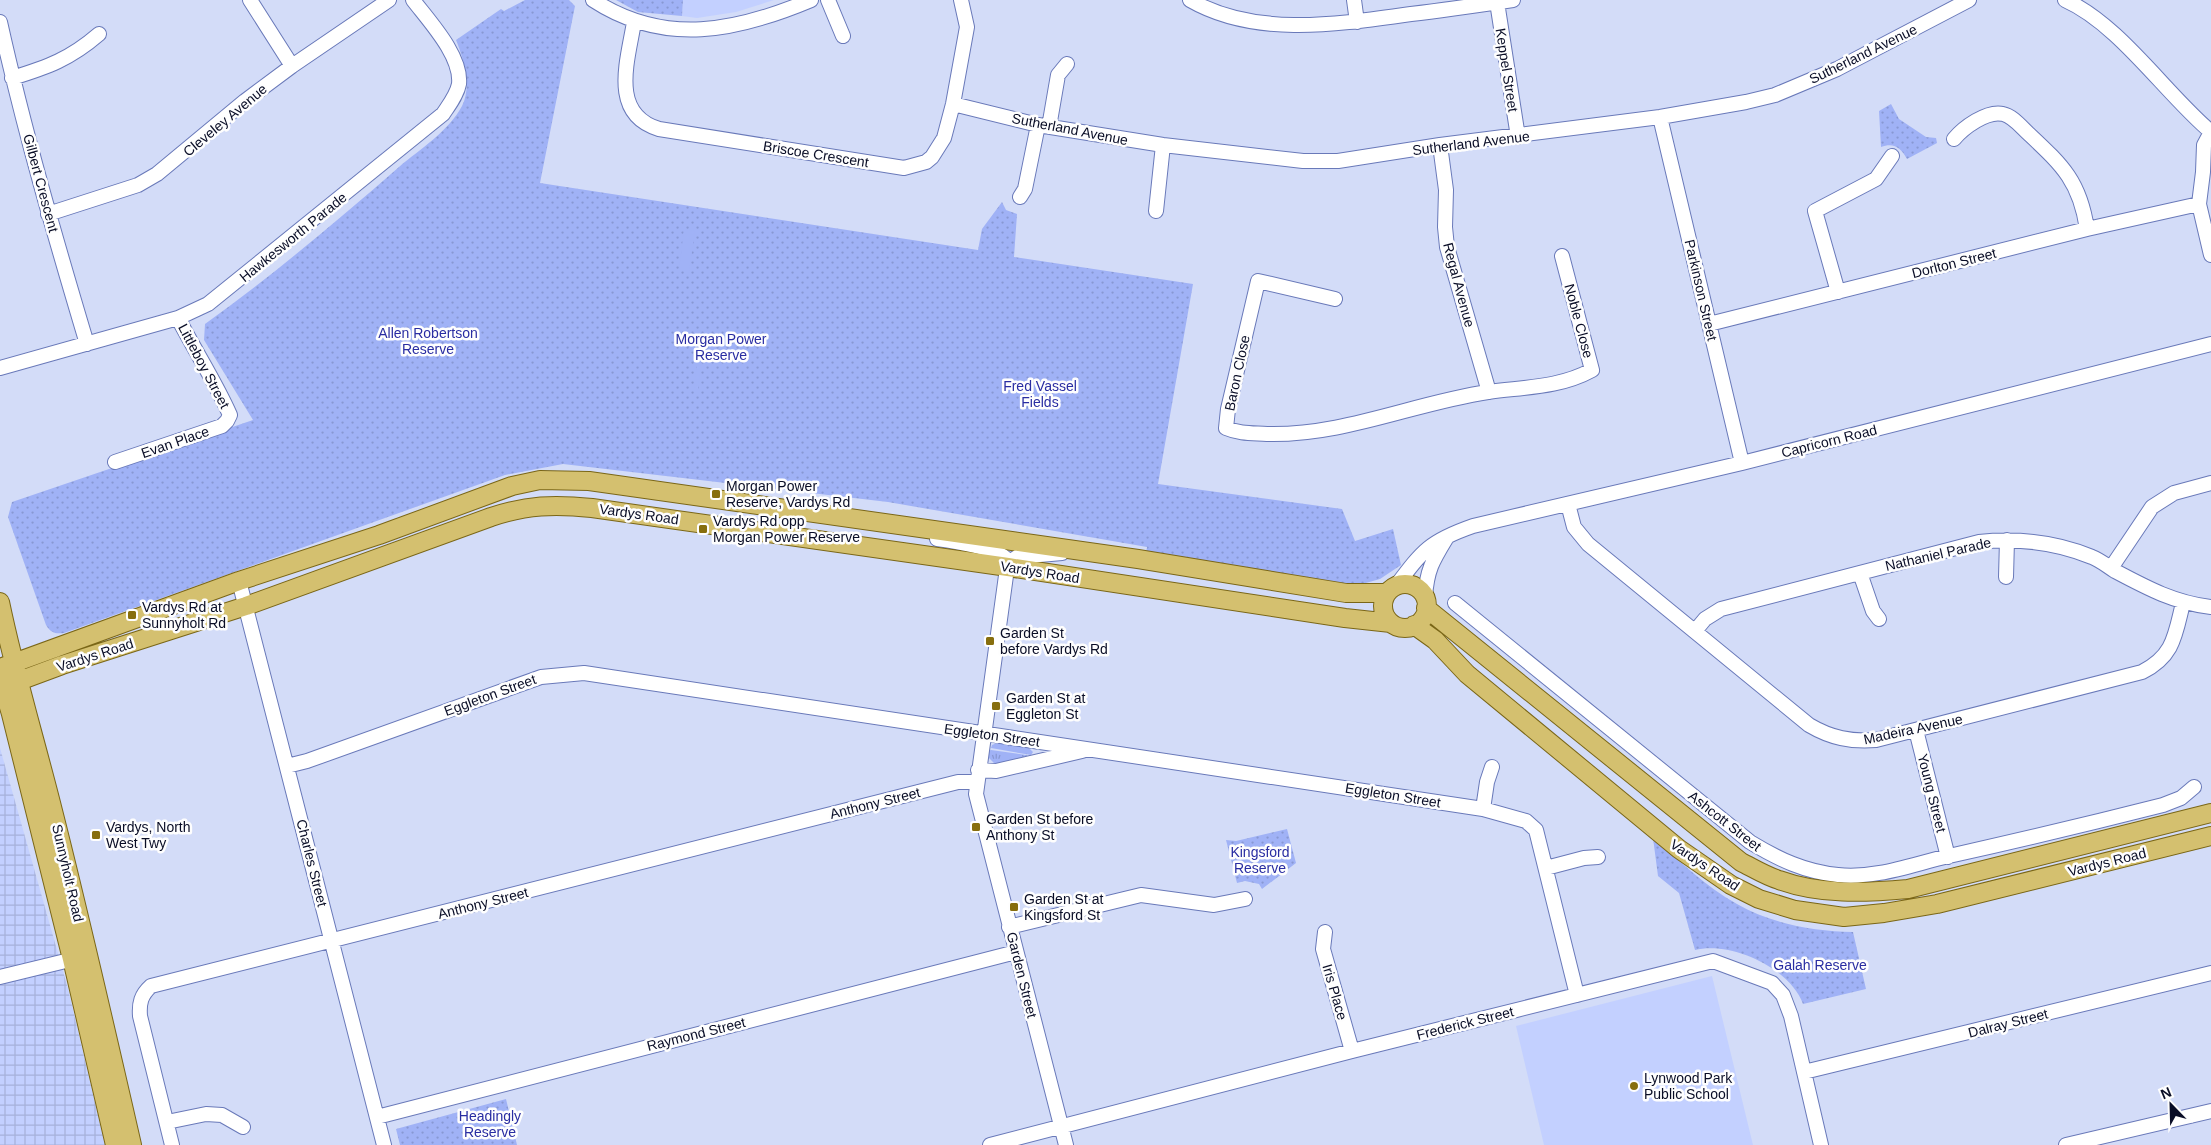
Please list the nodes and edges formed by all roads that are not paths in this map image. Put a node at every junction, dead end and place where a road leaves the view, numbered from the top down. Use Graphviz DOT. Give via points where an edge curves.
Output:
graph roads {
  1 [pos="250,0"];
  2 [pos="389,0"];
  3 [pos="413,0"];
  4 [pos="593,0"];
  5 [pos="812,0"];
  6 [pos="828,0"];
  7 [pos="961,0"];
  8 [pos="1354,0"];
  9 [pos="1513,0"];
  10 [pos="1968,0"];
  11 [pos="2065,0"];
  12 [pos="1194,1"];
  13 [pos="1497,2"];
  14 [pos="0,22"];
  15 [pos="634,22"];
  16 [pos="1357,22"];
  17 [pos="99,34"];
  18 [pos="843,36"];
  19 [pos="1067,64"];
  20 [pos="292,66"];
  21 [pos="12,78"];
  22 [pos="954,104"];
  23 [pos="1660,117"];
  24 [pos="1044,126"];
  25 [pos="1518,137"];
  26 [pos="1954,139"];
  27 [pos="1163,146"];
  28 [pos="1440,146"];
  29 [pos="1892,156"];
  30 [pos="1020,197"];
  31 [pos="2199,204"];
  32 [pos="1156,211"];
  33 [pos="48,214"];
  34 [pos="2087,230"];
  35 [pos="2211,255"];
  36 [pos="1562,256"];
  37 [pos="1838,292"];
  38 [pos="1335,299"];
  39 [pos="178,318"];
  40 [pos="1709,324"];
  41 [pos="87,344"];
  42 [pos="2211,344"];
  43 [pos="0,368"];
  44 [pos="1489,392"];
  45 [pos="230,415"];
  46 [pos="115,462"];
  47 [pos="1742,463"];
  48 [pos="2211,484"];
  49 [pos="1568,504"];
  50 [pos="902,525"];
  51 [pos="1447,537"];
  52 [pos="2007,540"];
  53 [pos="1089,552"];
  54 [pos="1008,567"];
  55 [pos="2111,568"];
  56 [pos="1860,573"];
  57 [pos="2006,577"];
  58 [pos="239,581"];
  59 [pos="1391,589"];
  60 [pos="0,602"];
  61 [pos="1426,602"];
  62 [pos="1455,603"];
  63 [pos="2183,603"];
  64 [pos="246,606"];
  65 [pos="2211,607"];
  66 [pos="1878,619"];
  67 [pos="1392,623"];
  68 [pos="1414,625"];
  69 [pos="1696,631"];
  70 [pos="7,666"];
  71 [pos="5,683"];
  72 [pos="1916,730"];
  73 [pos="984,734"];
  74 [pos="1090,749"];
  75 [pos="287,766"];
  76 [pos="1492,767"];
  77 [pos="977,776"];
  78 [pos="2194,787"];
  79 [pos="1482,809"];
  80 [pos="2211,813"];
  81 [pos="2211,836"];
  82 [pos="1598,857"];
  83 [pos="1948,857"];
  84 [pos="1546,868"];
  85 [pos="1245,899"];
  86 [pos="1010,927"];
  87 [pos="1325,932"];
  88 [pos="332,942"];
  89 [pos="1016,952"];
  90 [pos="80,957"];
  91 [pos="2211,973"];
  92 [pos="0,977"];
  93 [pos="1577,995"];
  94 [pos="1352,1051"];
  95 [pos="1804,1072"];
  96 [pos="2211,1111"];
  97 [pos="377,1117"];
  98 [pos="167,1122"];
  99 [pos="1061,1126"];
  100 [pos="243,1127"];
  101 [pos="115,1145"];
  102 [pos="132,1145"];
  103 [pos="172,1145"];
  104 [pos="384,1145"];
  105 [pos="990,1145"];
  106 [pos="1066,1145"];
  107 [pos="1820,1145"];
  108 [pos="2066,1145"];
  1 -- 20 [label="street"];
  2 -- 20 [label="street, Cleveley Avenue"];
  3 -- 39 [label="street, Hawkesworth Parade" via="449,49 458,69 459,84 443,114 220,296"];
  4 -- 15 [label="street"];
  5 -- 15 [label="street" via="761,20 727,27 696,30"];
  6 -- 18 [label="street"];
  7 -- 22 [label="street, Briscoe Crescent" via="967,27"];
  8 -- 16 [label="street"];
  9 -- 13 [label="street"];
  10 -- 23 [label="street, Sutherland Avenue" via="1837,69 1775,95"];
  11 -- 31 [label="street" via="2117,37 2186,111 2211,132 2204,145"];
  12 -- 16 [label="street" via="1227,15 1264,24"];
  13 -- 16 [label="street"];
  13 -- 25 [label="street, Keppel Street"];
  14 -- 21 [label="street, Gilbert Crescent"];
  15 -- 22 [label="street, Briscoe Crescent" via="626,97 638,118 659,129 904,168 919,165 932,157 944,138"];
  17 -- 21 [label="street" via="81,50 51,66"];
  19 -- 24 [label="street" via="1058,75"];
  20 -- 33 [label="street, Cleveley Avenue" via="157,174 138,185"];
  21 -- 33 [label="street, Gilbert Crescent"];
  22 -- 24 [label="street, Sutherland Avenue"];
  23 -- 25 [label="street, Sutherland Avenue"];
  23 -- 40 [label="street, Parkinson Street"];
  24 -- 27 [label="street, Sutherland Avenue"];
  24 -- 30 [label="street"];
  25 -- 28 [label="street, Sutherland Avenue"];
  26 -- 34 [label="street" via="1962,128 1994,114 2003,114 2016,122 2061,164 2077,189"];
  27 -- 28 [label="street, Sutherland Avenue" via="1303,161 1329,161"];
  27 -- 32 [label="street"];
  28 -- 44 [label="street, Regal Avenue" via="1446,190 1447,247"];
  29 -- 37 [label="street" via="1876,179 1816,210"];
  31 -- 34 [label="street, Dorlton Street"];
  31 -- 35 [label="street"];
  33 -- 41 [label="street, Gilbert Crescent"];
  34 -- 37 [label="street, Dorlton Street"];
  36 -- 44 [label="street, Noble Close" via="1592,370 1577,378 1540,387"];
  37 -- 40 [label="street, Dorlton Street"];
  38 -- 44 [label="street, Baron Close" via="1258,281 1226,428 1238,433 1292,434"];
  39 -- 41 [label="street, Hawkesworth Parade"];
  39 -- 45 [label="street, Littleboy Street"];
  40 -- 47 [label="street, Parkinson Street"];
  41 -- 43 [label="street, Hawkesworth Parade"];
  42 -- 47 [label="street, Capricorn Road"];
  45 -- 46 [label="street, Evan Place" via="222,426"];
  47 -- 49 [label="street, Capricorn Road"];
  48 -- 55 [label="street" via="2174,493 2152,508"];
  49 -- 51 [label="street, Capricorn Road" via="1473,526"];
  49 -- 69 [label="street, Madeira Avenue" via="1574,527 1588,544"];
  50 -- 53 [label="main road, Vardys Road"];
  50 -- 54 [label="street" via="921,536 996,552 1008,558"];
  50 -- 58 [label="main road, Vardys Road" via="589,481 540,480 512,486"];
  51 -- 59 [label="street, Capricorn Road" via="1433,542 1420,554"];
  51 -- 61 [label="street" via="1428,570"];
  52 -- 55 [label="street, Nathaniel Parade" via="2043,543 2078,552"];
  52 -- 56 [label="street, Nathaniel Parade" via="1979,542"];
  52 -- 57 [label="street"];
  53 -- 54 [label="street" via="1022,556 1012,559"];
  53 -- 59 [label="main road, Vardys Road" via="1346,593"];
  54 -- 64 [label="main road, Vardys Road" via="592,508 543,505 491,517"];
  54 -- 67 [label="main road, Vardys Road"];
  54 -- 73 [label="street, Garden Street"];
  55 -- 63 [label="street, Nathaniel Parade" via="2158,594"];
  56 -- 66 [label="street"];
  56 -- 69 [label="street, Nathaniel Parade" via="1721,609 1705,619"];
  58 -- 64 [label="street, Charles Street"];
  58 -- 70 [label="main road, Vardys Road"];
  59 -- 61 [label="main road" via="1402,584 1416,587"];
  59 -- 67 [label="main road" via="1384,599 1384,612"];
  60 -- 70 [label="main road, Sunnyholt Road"];
  61 -- 68 [label="main road" via="1423,618"];
  61 -- 80 [label="main road, Vardys Road" via="1740,862 1778,880 1814,890 1868,893 1908,889"];
  62 -- 83 [label="street, Ashcott Street" via="1750,842 1787,863 1838,876 1863,876"];
  63 -- 65 [label="street, Nathaniel Parade"];
  63 -- 72 [label="street, Madeira Avenue" via="2172,646 2160,661 2142,672"];
  64 -- 71 [label="main road, Vardys Road"];
  64 -- 75 [label="street, Charles Street"];
  67 -- 68 [label="main road" via="1400,627"];
  68 -- 81 [label="main road, Vardys Road" via="1435,640 1467,674 1679,849 1731,885 1759,899 1795,910 1844,917 1893,912"];
  69 -- 72 [label="street, Madeira Avenue" via="1809,725 1830,736 1860,741"];
  70 -- 71 [label="main road, Sunnyholt Road"];
  71 -- 90 [label="main road, Sunnyholt Road"];
  72 -- 83 [label="street, Young Street"];
  73 -- 74 [label="street, Eggleton Street"];
  73 -- 75 [label="street, Eggleton Street" via="584,673 541,676"];
  73 -- 77 [label="street, Garden Street"];
  74 -- 77 [label="street, Anthony Street"];
  74 -- 79 [label="street, Eggleton Street"];
  75 -- 88 [label="street, Charles Street"];
  76 -- 79 [label="street"];
  77 -- 86 [label="street, Garden Street" via="978,806"];
  77 -- 88 [label="street, Anthony Street"];
  78 -- 83 [label="street, Ashcott Street" via="2181,798 2163,805"];
  79 -- 84 [label="street, Eggleton Street" via="1522,819 1533,826"];
  82 -- 84 [label="street"];
  84 -- 93 [label="street, Eggleton Street"];
  85 -- 86 [label="street" via="1214,905 1136,896"];
  86 -- 89 [label="street, Garden Street"];
  87 -- 94 [label="street, Iris Place" via="1322,949"];
  88 -- 97 [label="street, Charles Street"];
  88 -- 98 [label="street, Anthony Street" via="151,986 145,992 139,1008 140,1016"];
  89 -- 97 [label="street, Raymond Street"];
  89 -- 99 [label="street, Garden Street"];
  90 -- 92 [label="street"];
  90 -- 101 [label="main road, Sunnyholt Road"];
  90 -- 102 [label="main road, Sunnyholt Road"];
  91 -- 95 [label="street, Dalray Street"];
  93 -- 94 [label="street, Frederick Street"];
  93 -- 95 [label="street, Frederick Street" via="1705,962 1718,962 1772,983 1779,990 1791,1016"];
  94 -- 99 [label="street, Frederick Street"];
  95 -- 107 [label="street, Frederick Street"];
  96 -- 108 [label="street"];
  97 -- 104 [label="street, Charles Street"];
  98 -- 100 [label="street" via="206,1114 222,1115"];
  98 -- 103 [label="street, Anthony Street"];
  99 -- 105 [label="street, Frederick Street"];
  99 -- 106 [label="street, Garden Street"];
}
